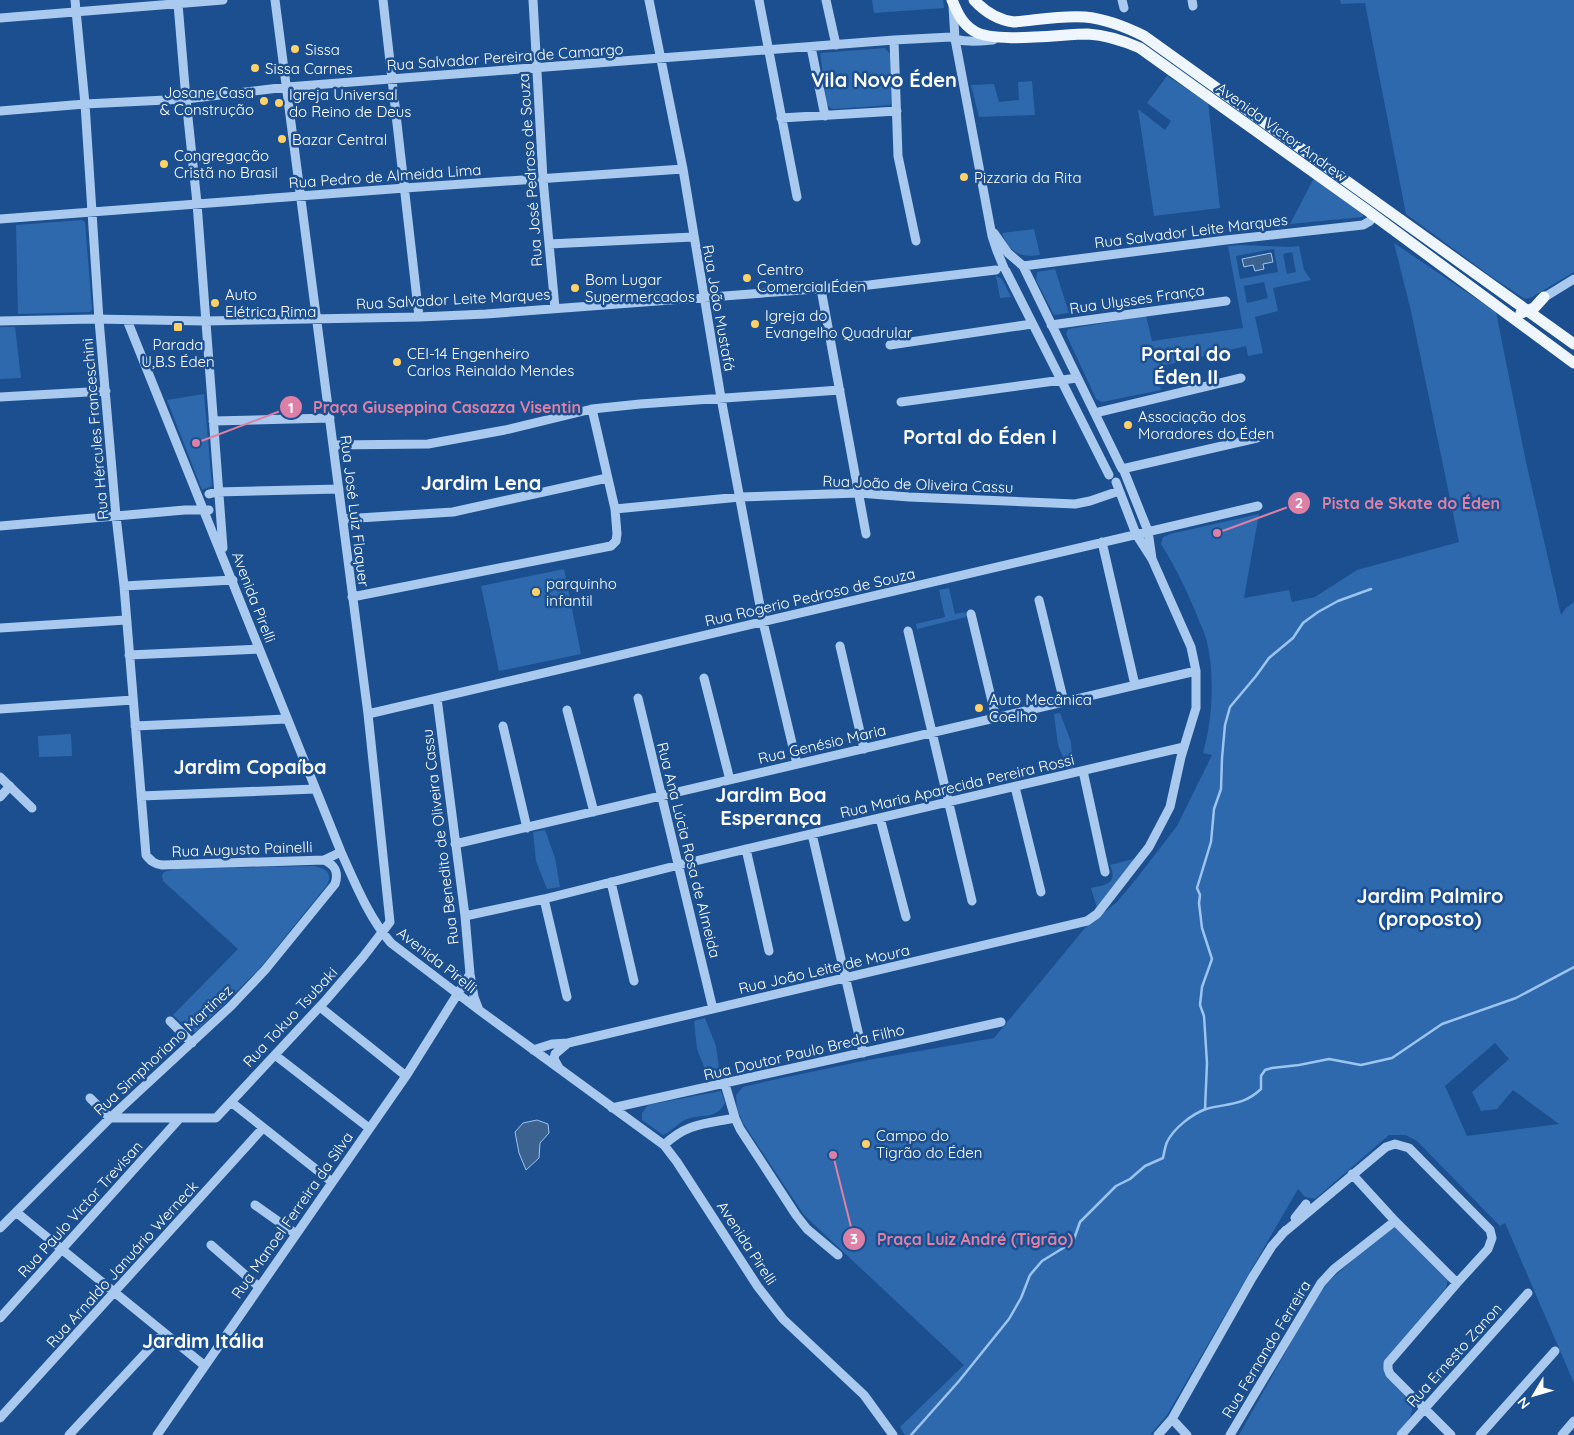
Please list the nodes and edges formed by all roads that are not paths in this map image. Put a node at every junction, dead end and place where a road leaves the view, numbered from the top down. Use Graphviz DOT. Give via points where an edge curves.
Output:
graph roads {
  1 [pos="75,0"];
  2 [pos="223,0"];
  3 [pos="276,0"];
  4 [pos="383,0"];
  5 [pos="533,0"];
  6 [pos="649,0"];
  7 [pos="759,0"];
  8 [pos="826,0"];
  9 [pos="952,0"];
  10 [pos="974,0"];
  11 [pos="178,4"];
  12 [pos="76,12"];
  13 [pos="1059,17"];
  14 [pos="0,18"];
  15 [pos="1030,37"];
  16 [pos="1011,38"];
  17 [pos="956,39"];
  18 [pos="894,40"];
  19 [pos="836,44"];
  20 [pos="811,47"];
  21 [pos="768,50"];
  22 [pos="660,59"];
  23 [pos="536,69"];
  24 [pos="392,79"];
  25 [pos="287,87"];
  26 [pos="186,100"];
  27 [pos="85,104"];
  28 [pos="0,111"];
  29 [pos="897,112"];
  30 [pos="825,116"];
  31 [pos="781,118"];
  32 [pos="682,169"];
  33 [pos="543,179"];
  34 [pos="405,188"];
  35 [pos="302,196"];
  36 [pos="797,197"];
  37 [pos="1369,197"];
  38 [pos="197,203"];
  39 [pos="91,212"];
  40 [pos="1373,216"];
  41 [pos="0,219"];
  42 [pos="1384,223"];
  43 [pos="1362,225"];
  44 [pos="991,229"];
  45 [pos="693,237"];
  46 [pos="916,241"];
  47 [pos="549,244"];
  48 [pos="1023,266"];
  49 [pos="1006,268"];
  50 [pos="1574,280"];
  51 [pos="821,289"];
  52 [pos="1544,297"];
  53 [pos="704,298"];
  54 [pos="1226,300"];
  55 [pos="554,308"];
  56 [pos="1526,309"];
  57 [pos="1505,313"];
  58 [pos="419,317"];
  59 [pos="317,319"];
  60 [pos="99,320"];
  61 [pos="127,320"];
  62 [pos="0,321"];
  63 [pos="206,321"];
  64 [pos="1543,322"];
  65 [pos="1032,324"];
  66 [pos="1051,325"];
  67 [pos="1574,344"];
  68 [pos="890,345"];
  69 [pos="1574,363"];
  70 [pos="1077,378"];
  71 [pos="1241,378"];
  72 [pos="1060,381"];
  73 [pos="840,390"];
  74 [pos="106,391"];
  75 [pos="0,397"];
  76 [pos="721,398"];
  77 [pos="901,402"];
  78 [pos="592,409"];
  79 [pos="1094,413"];
  80 [pos="330,418"];
  81 [pos="213,421"];
  82 [pos="1257,438"];
  83 [pos="333,445"];
  84 [pos="1122,469"];
  85 [pos="607,478"];
  86 [pos="1113,479"];
  87 [pos="339,489"];
  88 [pos="1119,491"];
  89 [pos="859,493"];
  90 [pos="740,497"];
  91 [pos="1099,497"];
  92 [pos="208,501"];
  93 [pos="1258,506"];
  94 [pos="615,509"];
  95 [pos="116,516"];
  96 [pos="343,519"];
  97 [pos="0,526"];
  98 [pos="1148,532"];
  99 [pos="866,534"];
  100 [pos="1136,534"];
  101 [pos="1102,542"];
  102 [pos="224,558"];
  103 [pos="1152,559"];
  104 [pos="233,580"];
  105 [pos="124,586"];
  106 [pos="352,597"];
  107 [pos="1039,600"];
  108 [pos="972,614"];
  109 [pos="126,620"];
  110 [pos="763,622"];
  111 [pos="0,628"];
  112 [pos="908,631"];
  113 [pos="840,646"];
  114 [pos="259,649"];
  115 [pos="129,655"];
  116 [pos="1196,671"];
  117 [pos="704,678"];
  118 [pos="1135,685"];
  119 [pos="437,698"];
  120 [pos="638,698"];
  121 [pos="133,700"];
  122 [pos="1064,702"];
  123 [pos="0,709"];
  124 [pos="567,710"];
  125 [pos="368,714"];
  126 [pos="996,718"];
  127 [pos="286,719"];
  128 [pos="135,726"];
  129 [pos="504,726"];
  130 [pos="932,733"];
  131 [pos="1184,747"];
  132 [pos="864,749"];
  133 [pos="1164,751"];
  134 [pos="1181,757"];
  135 [pos="797,764"];
  136 [pos="1083,771"];
  137 [pos="0,777"];
  138 [pos="730,780"];
  139 [pos="10,786"];
  140 [pos="1015,787"];
  141 [pos="316,789"];
  142 [pos="141,796"];
  143 [pos="662,796"];
  144 [pos="0,797"];
  145 [pos="948,802"];
  146 [pos="32,808"];
  147 [pos="594,812"];
  148 [pos="880,818"];
  149 [pos="528,828"];
  150 [pos="812,834"];
  151 [pos="455,844"];
  152 [pos="746,849"];
  153 [pos="341,852"];
  154 [pos="146,855"];
  155 [pos="324,860"];
  156 [pos="678,866"];
  157 [pos="1106,872"];
  158 [pos="352,876"];
  159 [pos="611,882"];
  160 [pos="336,884"];
  161 [pos="1041,892"];
  162 [pos="544,899"];
  163 [pos="972,901"];
  164 [pos="465,916"];
  165 [pos="906,917"];
  166 [pos="382,934"];
  167 [pos="769,951"];
  168 [pos="471,976"];
  169 [pos="846,977"];
  170 [pos="634,982"];
  171 [pos="460,996"];
  172 [pos="567,997"];
  173 [pos="320,1007"];
  174 [pos="713,1009"];
  175 [pos="479,1010"];
  176 [pos="170,1021"];
  177 [pos="1001,1022"];
  178 [pos="192,1043"];
  179 [pos="568,1043"];
  180 [pos="533,1050"];
  181 [pos="863,1053"];
  182 [pos="274,1056"];
  183 [pos="560,1069"];
  184 [pos="406,1076"];
  185 [pos="725,1084"];
  186 [pos="90,1098"];
  187 [pos="231,1102"];
  188 [pos="612,1108"];
  189 [pos="110,1118"];
  190 [pos="180,1118"];
  191 [pos="735,1118"];
  192 [pos="263,1128"];
  193 [pos="370,1128"];
  194 [pos="664,1145"];
  195 [pos="1352,1174"];
  196 [pos="332,1182"];
  197 [pos="1306,1204"];
  198 [pos="255,1206"];
  199 [pos="16,1212"];
  200 [pos="1395,1221"];
  201 [pos="0,1228"];
  202 [pos="296,1234"];
  203 [pos="1282,1234"];
  204 [pos="211,1245"];
  205 [pos="62,1250"];
  206 [pos="838,1255"];
  207 [pos="1456,1283"];
  208 [pos="260,1287"];
  209 [pos="114,1292"];
  210 [pos="1528,1293"];
  211 [pos="0,1318"];
  212 [pos="164,1333"];
  213 [pos="1555,1351"];
  214 [pos="205,1366"];
  215 [pos="1424,1409"];
  216 [pos="0,1418"];
  217 [pos="1172,1419"];
  218 [pos="1574,1422"];
  219 [pos="69,1435"];
  220 [pos="157,1435"];
  221 [pos="893,1435"];
  222 [pos="1158,1435"];
  223 [pos="1188,1435"];
  224 [pos="1230,1435"];
  225 [pos="1401,1435"];
  226 [pos="1451,1435"];
  227 [pos="1480,1435"];
  228 [pos="1562,1435"];
  1 -- 12 [label="street, Rua Hércules Franceschini"];
  2 -- 11 [label="street"];
  3 -- 25 [label="street, Rua José Luiz Flaquer"];
  4 -- 24 [label="street"];
  5 -- 23 [label="street, Rua José Pedroso de Souza"];
  6 -- 22 [label="street, Rua João Mustafá"];
  7 -- 21 [label="street"];
  8 -- 19 [label="street"];
  9 -- 16 [label="main road, Avenida Victor Andrew" via="960,17 975,32"];
  9 -- 17 [label="street"];
  10 -- 13 [label="main road, Avenida Victor Andrew" via="999,19 1014,22"];
  11 -- 12 [label="street"];
  11 -- 26 [label="street"];
  12 -- 14 [label="street"];
  12 -- 27 [label="street, Rua Hércules Franceschini"];
  13 -- 15 [label="main road" via="1053,28"];
  13 -- 37 [label="main road, Avenida Victor Andrew" via="1086,17 1110,22 1144,36"];
  15 -- 16 [label="main road, Avenida Victor Andrew"];
  15 -- 40 [label="main road, Avenida Victor Andrew" via="1090,34 1125,41 1140,48"];
  16 -- 17 [label="street, Rua Salvador Pereira de Camargo"];
  17 -- 18 [label="street, Rua Salvador Pereira de Camargo" via="951,36"];
  17 -- 44 [label="street"];
  18 -- 19 [label="street, Rua Salvador Pereira de Camargo"];
  18 -- 29 [label="street"];
  19 -- 20 [label="street, Rua Salvador Pereira de Camargo"];
  20 -- 21 [label="street, Rua Salvador Pereira de Camargo"];
  20 -- 30 [label="street"];
  21 -- 22 [label="street, Rua Salvador Pereira de Camargo"];
  21 -- 31 [label="street"];
  22 -- 23 [label="street, Rua Salvador Pereira de Camargo"];
  22 -- 32 [label="street, Rua João Mustafá"];
  23 -- 24 [label="street, Rua Salvador Pereira de Camargo"];
  23 -- 33 [label="street, Rua José Pedroso de Souza"];
  24 -- 25 [label="street, Rua Salvador Pereira de Camargo"];
  24 -- 34 [label="street"];
  25 -- 26 [label="street, Rua Salvador Pereira de Camargo"];
  25 -- 35 [label="street, Rua José Luiz Flaquer"];
  26 -- 27 [label="street, Rua Salvador Pereira de Camargo"];
  26 -- 38 [label="street"];
  27 -- 28 [label="street, Rua Salvador Pereira de Camargo"];
  27 -- 39 [label="street, Rua Hércules Franceschini"];
  29 -- 30 [label="street"];
  29 -- 46 [label="street" via="898,156"];
  30 -- 31 [label="street"];
  31 -- 36 [label="street"];
  32 -- 33 [label="street, Rua Pedro de Almeida Lima"];
  32 -- 45 [label="street, Rua João Mustafá"];
  33 -- 34 [label="street, Rua Pedro de Almeida Lima"];
  33 -- 47 [label="street, Rua José Pedroso de Souza"];
  34 -- 35 [label="street, Rua Pedro de Almeida Lima"];
  34 -- 58 [label="street"];
  35 -- 38 [label="street, Rua Pedro de Almeida Lima"];
  35 -- 59 [label="street, Rua José Luiz Flaquer"];
  37 -- 40 [label="main road"];
  37 -- 56 [label="main road, Avenida Victor Andrew"];
  38 -- 39 [label="street, Rua Pedro de Almeida Lima"];
  38 -- 63 [label="street"];
  39 -- 41 [label="street, Rua Pedro de Almeida Lima"];
  39 -- 60 [label="street, Rua Hércules Franceschini"];
  40 -- 42 [label="main road, Avenida Victor Andrew"];
  40 -- 43 [label="street"];
  42 -- 43 [label="street, Rua Salvador Leite Marques"];
  42 -- 57 [label="main road, Avenida Victor Andrew"];
  43 -- 48 [label="street, Rua Salvador Leite Marques"];
  44 -- 48 [label="street" via="1008,253"];
  44 -- 49 [label="street"];
  45 -- 47 [label="street"];
  45 -- 53 [label="street, Rua João Mustafá"];
  47 -- 55 [label="street, Rua José Pedroso de Souza"];
  48 -- 49 [label="street, Rua Salvador Leite Marques"];
  48 -- 66 [label="street"];
  49 -- 51 [label="street, Rua Salvador Leite Marques"];
  49 -- 65 [label="street"];
  50 -- 52 [label="street"];
  51 -- 53 [label="street, Rua Salvador Leite Marques"];
  51 -- 73 [label="street"];
  52 -- 56 [label="main road" via="1534,308"];
  52 -- 64 [label="street" via="1539,308"];
  53 -- 55 [label="street, Rua Salvador Leite Marques"];
  53 -- 76 [label="street, Rua João Mustafá"];
  54 -- 66 [label="street, Rua Ulysses França"];
  55 -- 58 [label="street, Rua Salvador Leite Marques"];
  56 -- 57 [label="main road" via="1516,314"];
  56 -- 64 [label="main road, Avenida Victor Andrew"];
  57 -- 69 [label="main road, Avenida Victor Andrew"];
  58 -- 59 [label="street, Rua Salvador Leite Marques"];
  59 -- 63 [label="street, Rua Salvador Leite Marques"];
  59 -- 80 [label="street, Rua José Luiz Flaquer"];
  60 -- 61 [label="street, Rua Salvador Leite Marques"];
  60 -- 62 [label="street, Rua Salvador Leite Marques"];
  60 -- 74 [label="street, Rua Hércules Franceschini"];
  61 -- 63 [label="street, Rua Salvador Leite Marques"];
  61 -- 92 [label="street, Avenida Pirelli"];
  63 -- 81 [label="street"];
  64 -- 67 [label="main road, Avenida Victor Andrew"];
  65 -- 68 [label="street"];
  65 -- 72 [label="street"];
  66 -- 70 [label="street"];
  70 -- 72 [label="street"];
  70 -- 79 [label="street"];
  71 -- 79 [label="street"];
  72 -- 77 [label="street"];
  72 -- 86 [label="street"];
  73 -- 76 [label="street"];
  73 -- 89 [label="street"];
  74 -- 75 [label="street"];
  74 -- 95 [label="street, Rua Hércules Franceschini"];
  76 -- 78 [label="street"];
  76 -- 90 [label="street, Rua João Mustafá"];
  78 -- 83 [label="street" via="428,444"];
  78 -- 85 [label="street"];
  79 -- 84 [label="street"];
  80 -- 81 [label="street"];
  80 -- 83 [label="street, Rua José Luiz Flaquer"];
  81 -- 92 [label="street"];
  82 -- 84 [label="street"];
  83 -- 87 [label="street, Rua José Luiz Flaquer"];
  84 -- 86 [label="street" via="1122,478"];
  84 -- 86 [label="street" via="1113,467 1110,470"];
  84 -- 98 [label="street"];
  85 -- 94 [label="street"];
  85 -- 96 [label="street" via="453,512"];
  86 -- 88 [label="street"];
  86 -- 91 [label="street"];
  87 -- 92 [label="street"];
  87 -- 96 [label="street, Rua José Luiz Flaquer"];
  88 -- 91 [label="street, Rua João de Oliveira Cassu"];
  88 -- 100 [label="street"];
  89 -- 90 [label="street, Rua João de Oliveira Cassu"];
  89 -- 91 [label="street, Rua João de Oliveira Cassu" via="1075,504"];
  89 -- 99 [label="street"];
  90 -- 94 [label="street, Rua João de Oliveira Cassu"];
  90 -- 110 [label="street, Rua João Mustafá"];
  92 -- 95 [label="street" via="185,510"];
  92 -- 102 [label="street"];
  92 -- 102 [label="street, Avenida Pirelli"];
  93 -- 98 [label="street, Rua Rogerio Pedroso de Souza"];
  94 -- 106 [label="street" via="618,534 611,546"];
  95 -- 97 [label="street"];
  95 -- 105 [label="street, Rua Hércules Franceschini"];
  96 -- 106 [label="street, Rua José Luiz Flaquer"];
  98 -- 100 [label="street, Rua Rogerio Pedroso de Souza"];
  98 -- 103 [label="street"];
  100 -- 101 [label="street, Rua Rogerio Pedroso de Souza"];
  100 -- 103 [label="street"];
  101 -- 110 [label="street, Rua Rogerio Pedroso de Souza"];
  101 -- 118 [label="street"];
  102 -- 104 [label="street, Avenida Pirelli"];
  103 -- 116 [label="street" via="1191,647"];
  104 -- 105 [label="street"];
  104 -- 114 [label="street, Avenida Pirelli"];
  105 -- 109 [label="street, Rua Hércules Franceschini"];
  106 -- 125 [label="street, Rua José Luiz Flaquer"];
  107 -- 122 [label="street"];
  108 -- 126 [label="street"];
  109 -- 111 [label="street"];
  109 -- 115 [label="street, Rua Hércules Franceschini"];
  110 -- 119 [label="street, Rua Rogerio Pedroso de Souza"];
  110 -- 135 [label="street, Rua João Mustafá"];
  112 -- 130 [label="street"];
  113 -- 132 [label="street"];
  114 -- 115 [label="street"];
  114 -- 127 [label="street, Avenida Pirelli"];
  115 -- 121 [label="street, Rua Hércules Franceschini"];
  116 -- 118 [label="street, Rua Genésio Maria"];
  116 -- 131 [label="street" via="1196,708"];
  117 -- 138 [label="street"];
  118 -- 122 [label="street, Rua Genésio Maria"];
  119 -- 125 [label="street, Rua Rogerio Pedroso de Souza"];
  119 -- 151 [label="street, Rua Benedito de Oliveira Cassu"];
  120 -- 143 [label="street, Rua Ana Lúcia Rosa de Almeida"];
  121 -- 123 [label="street"];
  121 -- 128 [label="street, Rua Hércules Franceschini"];
  122 -- 126 [label="street, Rua Genésio Maria"];
  124 -- 147 [label="street"];
  125 -- 166 [label="street, Rua José Luiz Flaquer" via="390,915 390,922"];
  126 -- 130 [label="street, Rua Genésio Maria"];
  127 -- 128 [label="street"];
  127 -- 141 [label="street, Avenida Pirelli"];
  128 -- 142 [label="street, Rua Hércules Franceschini"];
  129 -- 149 [label="street"];
  130 -- 132 [label="street, Rua Genésio Maria"];
  130 -- 145 [label="street"];
  131 -- 133 [label="street, Rua Maria Aparecida Pereira Rossi"];
  131 -- 134 [label="street"];
  132 -- 135 [label="street, Rua Genésio Maria"];
  133 -- 134 [label="street"];
  133 -- 136 [label="street, Rua Maria Aparecida Pereira Rossi"];
  134 -- 169 [label="street, Rua João Leite de Moura" via="1170,807 1149,848 1098,914 1087,921"];
  135 -- 138 [label="street, Rua Genésio Maria"];
  136 -- 140 [label="street, Rua Maria Aparecida Pereira Rossi"];
  136 -- 157 [label="street"];
  137 -- 139 [label="street"];
  138 -- 143 [label="street, Rua Genésio Maria"];
  139 -- 144 [label="street"];
  139 -- 146 [label="street"];
  140 -- 145 [label="street, Rua Maria Aparecida Pereira Rossi"];
  140 -- 161 [label="street"];
  141 -- 142 [label="street"];
  141 -- 153 [label="street, Avenida Pirelli"];
  142 -- 154 [label="street, Rua Hércules Franceschini"];
  143 -- 147 [label="street, Rua Genésio Maria"];
  143 -- 156 [label="street, Rua Ana Lúcia Rosa de Almeida"];
  145 -- 148 [label="street, Rua Maria Aparecida Pereira Rossi"];
  145 -- 163 [label="street"];
  147 -- 149 [label="street, Rua Genésio Maria"];
  148 -- 150 [label="street, Rua Maria Aparecida Pereira Rossi"];
  148 -- 165 [label="street"];
  149 -- 151 [label="street, Rua Genésio Maria"];
  150 -- 152 [label="street, Rua Maria Aparecida Pereira Rossi"];
  150 -- 169 [label="street"];
  151 -- 164 [label="street, Rua Benedito de Oliveira Cassu"];
  152 -- 156 [label="street, Rua Maria Aparecida Pereira Rossi"];
  152 -- 167 [label="street"];
  153 -- 155 [label="street, Rua Augusto Painelli"];
  153 -- 158 [label="street, Avenida Pirelli"];
  154 -- 155 [label="street, Rua Augusto Painelli" via="162,865"];
  155 -- 160 [label="street" via="336,870"];
  156 -- 159 [label="street, Rua Maria Aparecida Pereira Rossi"];
  156 -- 174 [label="street, Rua Ana Lúcia Rosa de Almeida"];
  158 -- 160 [label="street, Rua Simphoriano Martinez"];
  158 -- 166 [label="street, Avenida Pirelli"];
  159 -- 162 [label="street, Rua Maria Aparecida Pereira Rossi"];
  159 -- 170 [label="street"];
  160 -- 178 [label="street, Rua Simphoriano Martinez" via="232,1006"];
  162 -- 164 [label="street, Rua Maria Aparecida Pereira Rossi"];
  162 -- 172 [label="street"];
  164 -- 168 [label="street, Rua Benedito de Oliveira Cassu"];
  166 -- 171 [label="street, Avenida Pirelli"];
  166 -- 173 [label="street, Rua Tokuo Tsubaki"];
  168 -- 171 [label="street"];
  168 -- 175 [label="street, Rua Benedito de Oliveira Cassu"];
  169 -- 174 [label="street, Rua João Leite de Moura"];
  169 -- 181 [label="street"];
  171 -- 175 [label="street, Avenida Pirelli"];
  171 -- 184 [label="street, Rua Manoel Ferreira da Silva" via="448,1009"];
  173 -- 182 [label="street, Rua Tokuo Tsubaki"];
  173 -- 184 [label="street"];
  174 -- 179 [label="street, Rua João Leite de Moura"];
  175 -- 180 [label="street, Avenida Pirelli"];
  176 -- 178 [label="street"];
  177 -- 181 [label="street, Rua Doutor Paulo Breda Filho"];
  178 -- 189 [label="street, Rua Simphoriano Martinez"];
  179 -- 180 [label="street, Rua João Leite de Moura"];
  179 -- 183 [label="street" via="555,1054 554,1059"];
  180 -- 183 [label="street, Avenida Pirelli"];
  181 -- 185 [label="street, Rua Doutor Paulo Breda Filho"];
  182 -- 187 [label="street, Rua Tokuo Tsubaki"];
  182 -- 193 [label="street"];
  183 -- 188 [label="street, Avenida Pirelli"];
  184 -- 193 [label="street, Rua Manoel Ferreira da Silva"];
  185 -- 188 [label="street, Rua Doutor Paulo Breda Filho"];
  185 -- 191 [label="street"];
  186 -- 189 [label="street"];
  187 -- 190 [label="street, Rua Tokuo Tsubaki" via="216,1118"];
  187 -- 192 [label="street"];
  188 -- 194 [label="street, Avenida Pirelli"];
  189 -- 190 [label="street"];
  189 -- 199 [label="street, Rua Simphoriano Martinez"];
  190 -- 205 [label="street, Rua Paulo Victor Trevisan"];
  191 -- 194 [label="street" via="684,1128"];
  191 -- 206 [label="street" via="796,1215 807,1229"];
  192 -- 196 [label="street"];
  192 -- 209 [label="street, Rua Arnaldo Januário Werneck"];
  193 -- 196 [label="street, Rua Manoel Ferreira da Silva"];
  194 -- 221 [label="street, Avenida Pirelli" via="758,1287 783,1319 864,1394"];
  195 -- 200 [label="street"];
  195 -- 203 [label="street"];
  195 -- 207 [label="street" via="1386,1146 1402,1145 1409,1148 1490,1230 1492,1238 1488,1249"];
  196 -- 202 [label="street, Rua Manoel Ferreira da Silva"];
  197 -- 203 [label="street"];
  198 -- 202 [label="street"];
  199 -- 201 [label="street, Rua Simphoriano Martinez"];
  199 -- 205 [label="street"];
  200 -- 207 [label="street"];
  200 -- 224 [label="street, Rua Fernando Ferreira" via="1321,1283"];
  202 -- 208 [label="street, Rua Manoel Ferreira da Silva"];
  203 -- 217 [label="street" via="1252,1278"];
  204 -- 208 [label="street"];
  205 -- 209 [label="street"];
  205 -- 211 [label="street, Rua Paulo Victor Trevisan"];
  207 -- 215 [label="street" via="1388,1363 1390,1374"];
  208 -- 214 [label="street, Rua Manoel Ferreira da Silva"];
  209 -- 212 [label="street"];
  209 -- 216 [label="street, Rua Arnaldo Januário Werneck"];
  210 -- 215 [label="street, Rua Ernesto Zanon"];
  212 -- 214 [label="street"];
  212 -- 219 [label="street"];
  213 -- 227 [label="street"];
  214 -- 220 [label="street, Rua Manoel Ferreira da Silva"];
  215 -- 225 [label="street, Rua Ernesto Zanon"];
  215 -- 226 [label="street"];
  217 -- 222 [label="street"];
  217 -- 223 [label="street"];
  218 -- 228 [label="street"];
}
